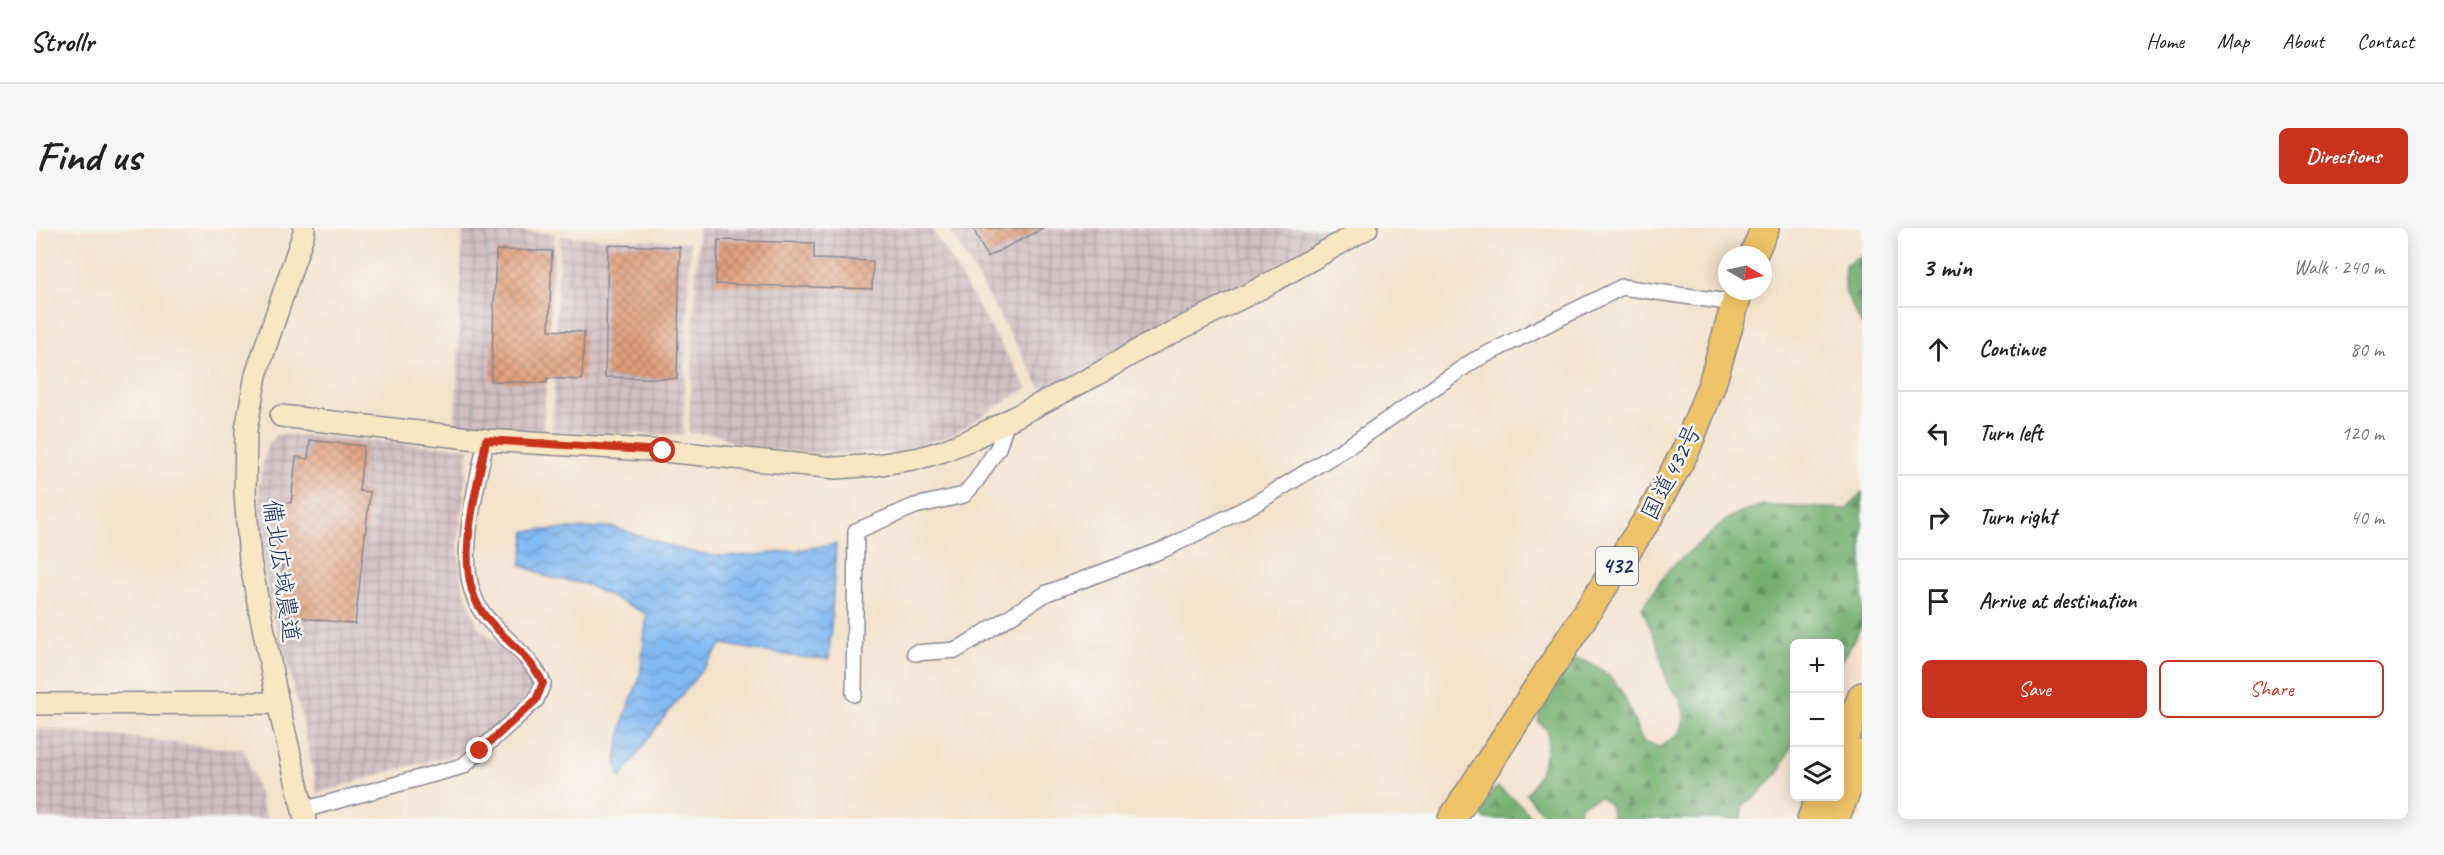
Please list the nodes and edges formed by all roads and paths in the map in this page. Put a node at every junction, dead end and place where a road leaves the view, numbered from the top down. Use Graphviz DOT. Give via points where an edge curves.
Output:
graph roads {
  1 [pos="303,228"];
  2 [pos="1366,228"];
  3 [pos="1765,228"];
  4 [pos="1757,246"];
  5 [pos="1718,295"];
  6 [pos="1736,300"];
  7 [pos="281,416"];
  8 [pos="1007,421"];
  9 [pos="486,440"];
  10 [pos="915,653"];
  11 [pos="854,694"];
  12 [pos="1862,696"];
  13 [pos="278,703"];
  14 [pos="36,704"];
  15 [pos="1840,747"];
  16 [pos="1862,754"];
  17 [pos="1818,801"];
  18 [pos="304,814"];
  19 [pos="1452,819"];
  20 [pos="1811,819"];
  21 [pos="1835,819"];
  1 -- 13 [label="street, 備北広域農道" via="256,375 246,430 250,561"];
  2 -- 8 [label="street" via="1261,288"];
  3 -- 4 [label="highway"];
  5 -- 10 [label="street" via="1622,287 1473,361 1352,444 1258,502 1165,549 1047,593 957,650"];
  6 -- 19 [label="highway, 国道432号 / 432" via="1712,384 1686,450 1649,517"];
  7 -- 9 [label="street"];
  8 -- 9 [label="street" via="920,458 836,468 663,451"];
  8 -- 11 [label="street" via="998,448 964,495 915,506 856,531"];
  9 -- 18 [label="street" via="466,546 470,582 486,618 535,666 543,683 536,700 463,766"];
  12 -- 15 [label="highway"];
  13 -- 14 [label="street"];
  13 -- 18 [label="street, 備北広域農道"];
  16 -- 21 [label="highway"];
  17 -- 20 [label="highway"];
}
